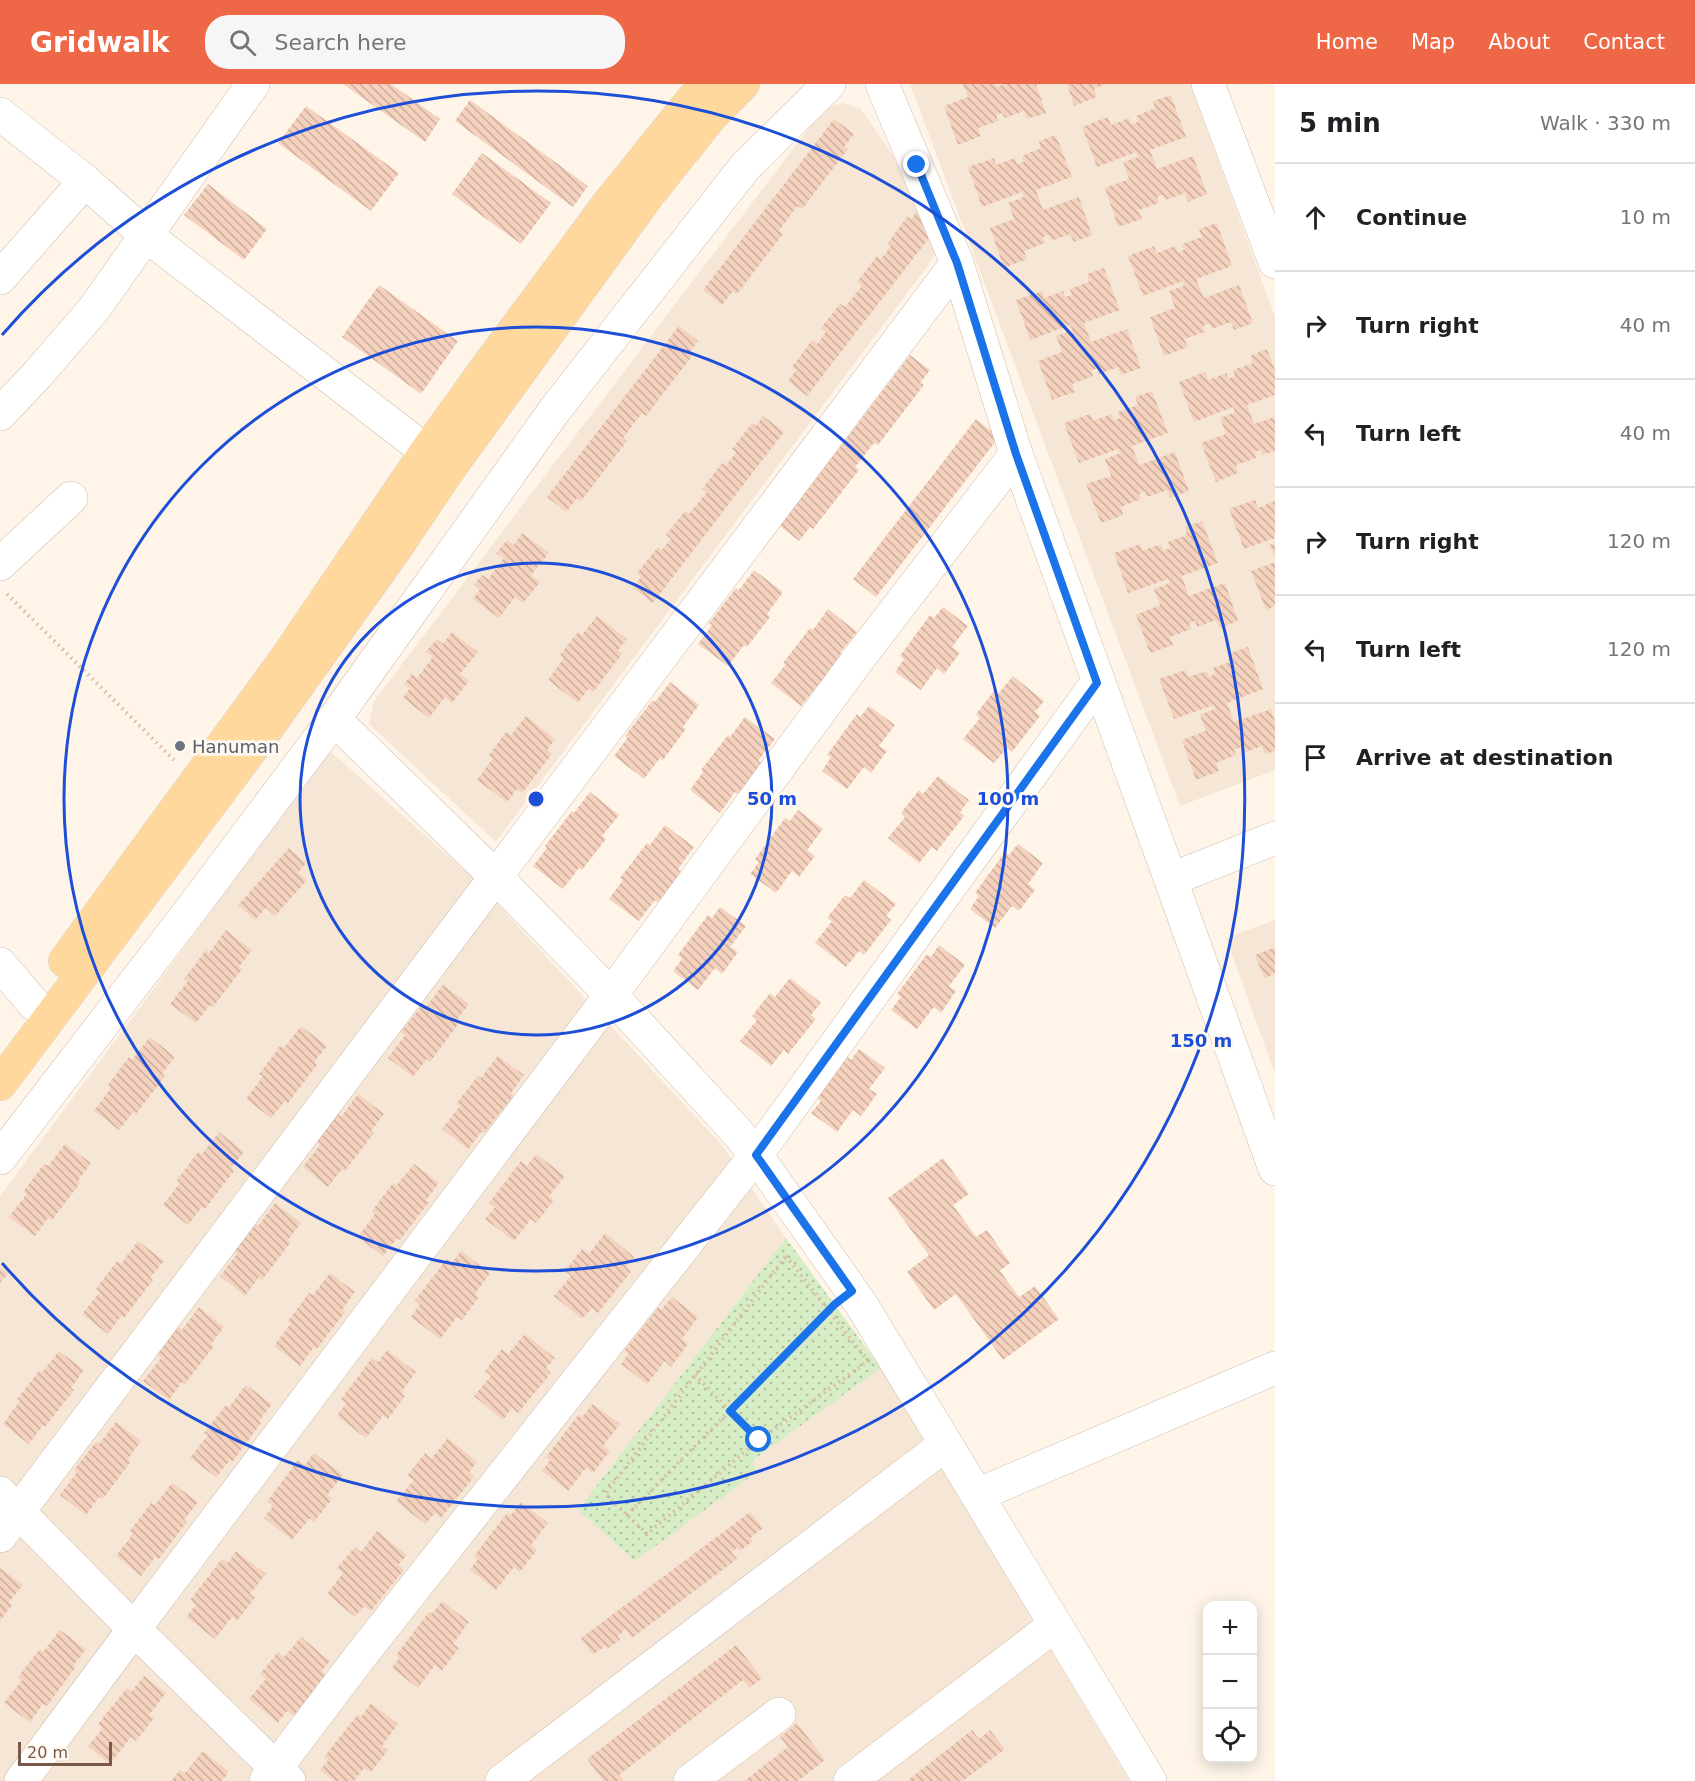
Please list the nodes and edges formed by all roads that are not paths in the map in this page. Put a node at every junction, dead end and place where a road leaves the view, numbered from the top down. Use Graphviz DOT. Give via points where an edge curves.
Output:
graph roads {
  1 [pos="253,84"];
  2 [pos="705,84"];
  3 [pos="743,84"];
  4 [pos="829,84"];
  5 [pos="882,84"];
  6 [pos="1208,84"];
  7 [pos="0,114"];
  8 [pos="85,181"];
  9 [pos="147,236"];
  10 [pos="1275,262"];
  11 [pos="957,263"];
  12 [pos="0,278"];
  13 [pos="0,414"];
  14 [pos="1016,454"];
  15 [pos="438,460"];
  16 [pos="71,498"];
  17 [pos="2,564"];
  18 [pos="1097,683"];
  19 [pos="334,719"];
  20 [pos="1275,838"];
  21 [pos="495,876"];
  22 [pos="1172,879"];
  23 [pos="0,964"];
  24 [pos="611,995"];
  25 [pos="34,1004"];
  26 [pos="0,1049"];
  27 [pos="0,1084"];
  28 [pos="756,1155"];
  29 [pos="0,1158"];
  30 [pos="1275,1169"];
  31 [pos="1275,1368"];
  32 [pos="946,1444"];
  33 [pos="977,1495"];
  34 [pos="6,1514"];
  35 [pos="1055,1625"];
  36 [pos="134,1629"];
  37 [pos="779,1714"];
  38 [pos="277,1776"];
  39 [pos="1145,1779"];
  40 [pos="21,1781"];
  41 [pos="502,1781"];
  42 [pos="690,1781"];
  43 [pos="850,1781"];
  1 -- 9 [label="street"];
  2 -- 15 [label="main road" via="609,203"];
  3 -- 15 [label="main road" via="712,116"];
  4 -- 19 [label="street" via="746,167 561,402"];
  5 -- 11 [label="street"];
  6 -- 10 [label="street"];
  7 -- 8 [label="street"];
  8 -- 9 [label="street"];
  8 -- 12 [label="street"];
  9 -- 13 [label="street" via="94,309"];
  9 -- 15 [label="street"];
  11 -- 14 [label="street"];
  11 -- 21 [label="street"];
  14 -- 18 [label="street"];
  14 -- 24 [label="street" via="859,658"];
  15 -- 25 [label="main road" via="292,650"];
  15 -- 27 [label="main road" via="387,561 265,731"];
  16 -- 17 [label="street"];
  18 -- 22 [label="street"];
  18 -- 28 [label="street"];
  19 -- 21 [label="street"];
  19 -- 29 [label="street"];
  20 -- 22 [label="street"];
  21 -- 24 [label="street"];
  21 -- 34 [label="street"];
  22 -- 30 [label="street"];
  23 -- 25 [label="street"];
  24 -- 28 [label="street"];
  24 -- 36 [label="street"];
  25 -- 26 [label="main road"];
  28 -- 32 [label="street" via="840,1301"];
  28 -- 38 [label="street" via="359,1658"];
  31 -- 33 [label="street"];
  32 -- 33 [label="street"];
  32 -- 41 [label="street"];
  33 -- 35 [label="street"];
  34 -- 36 [label="street"];
  35 -- 39 [label="street"];
  35 -- 43 [label="street"];
  36 -- 38 [label="street"];
  36 -- 40 [label="street"];
  37 -- 42 [label="street"];
}
